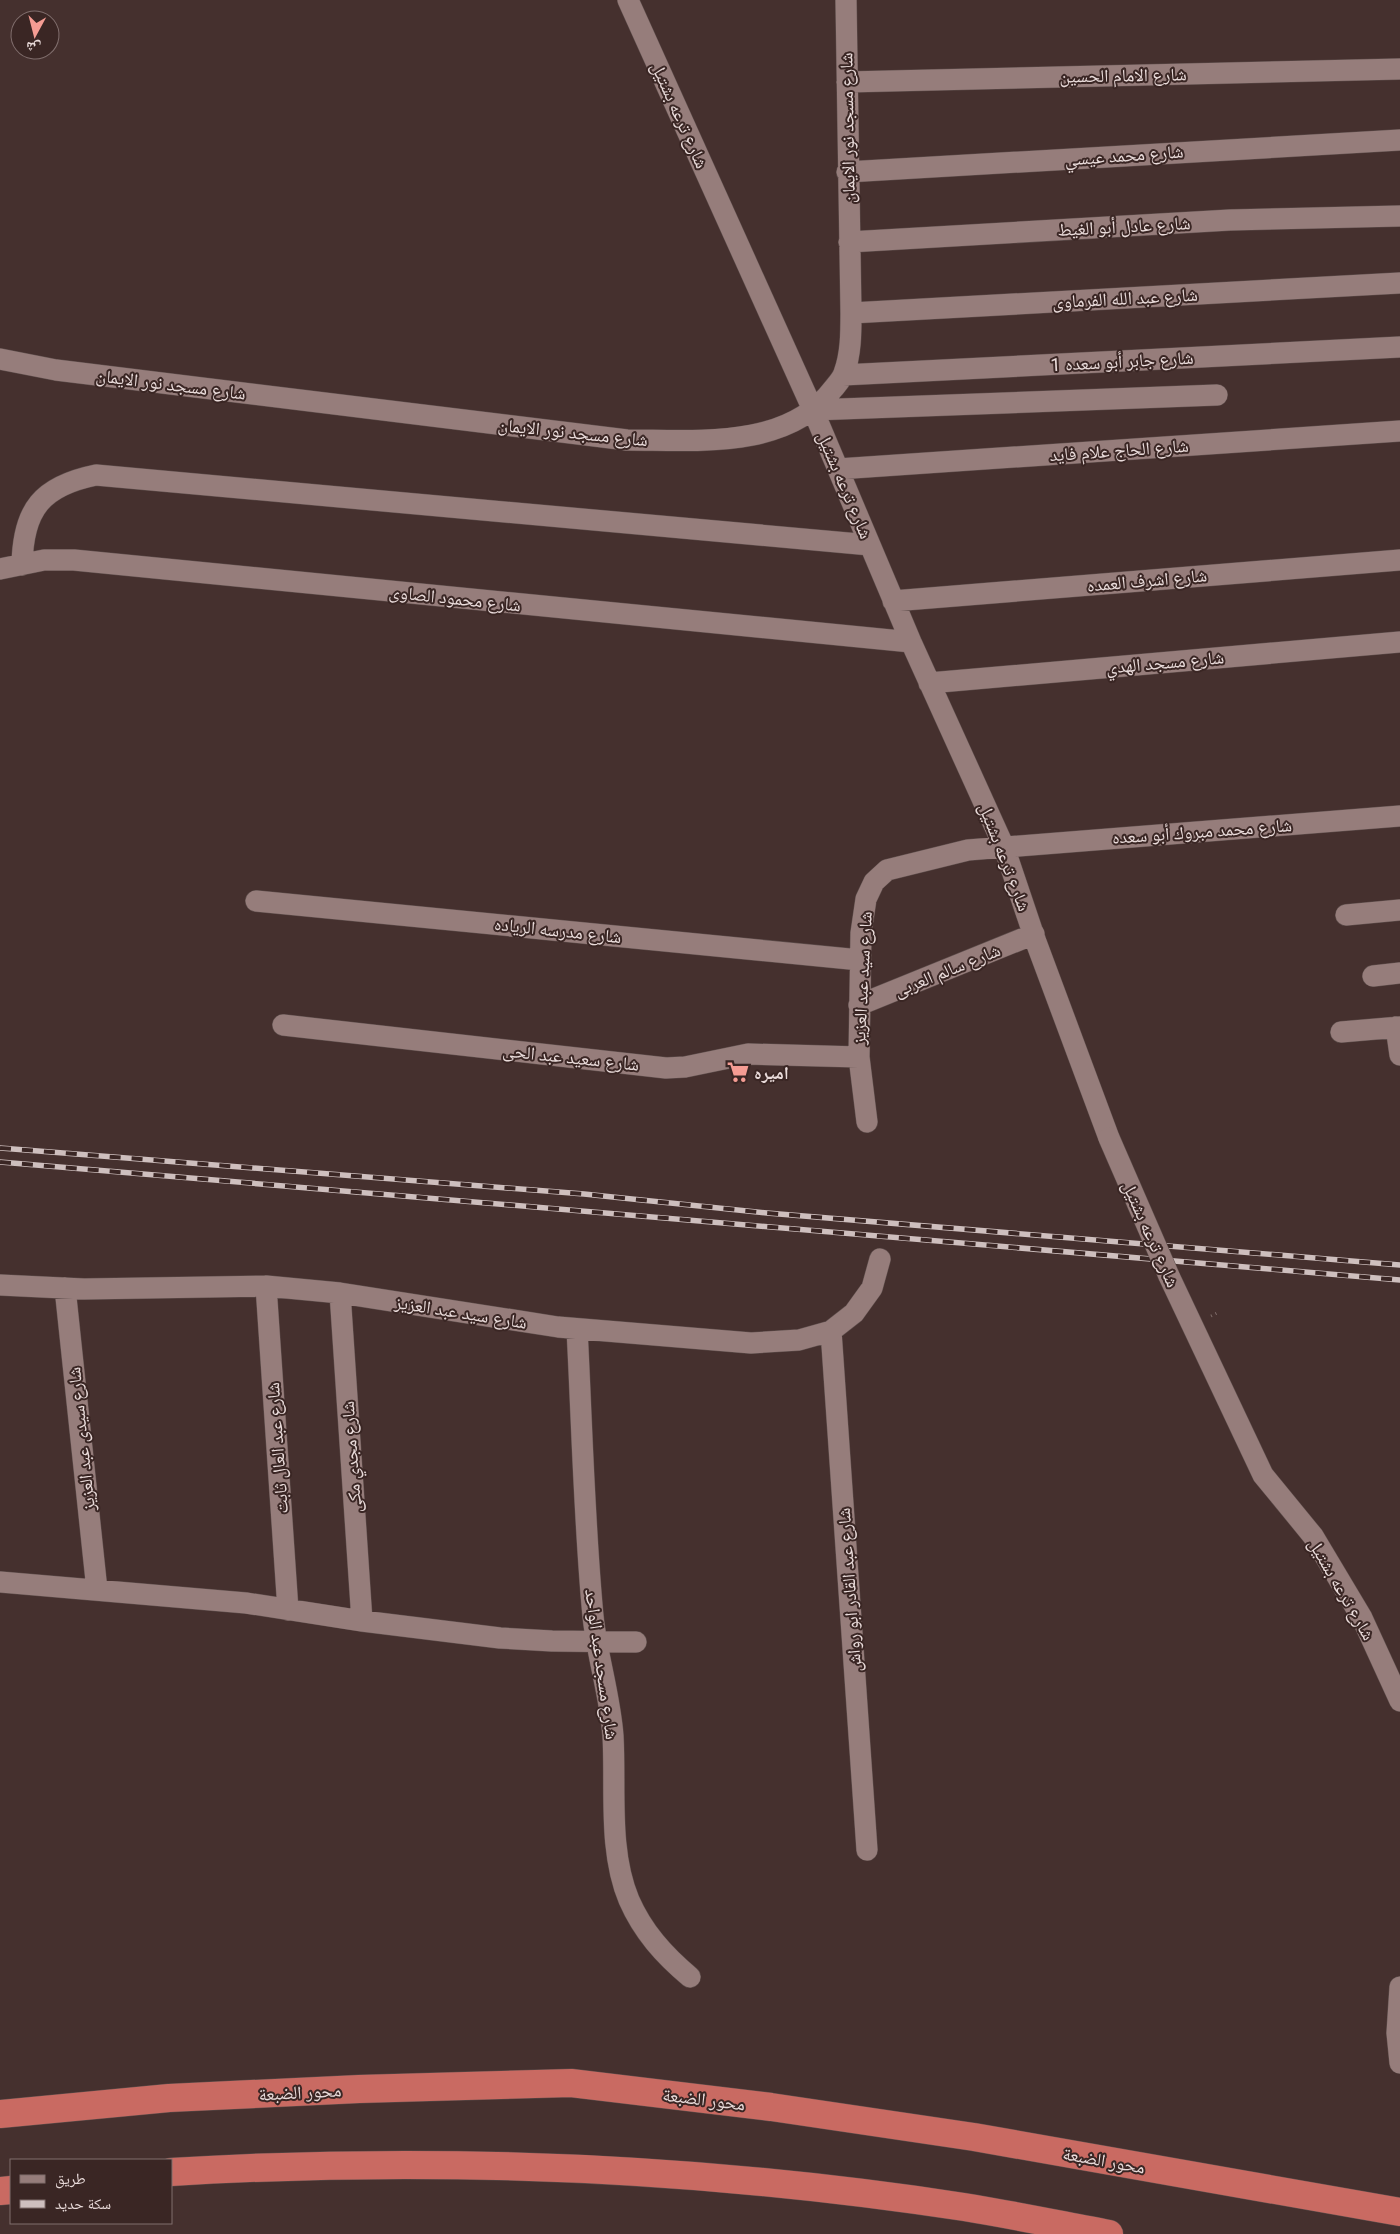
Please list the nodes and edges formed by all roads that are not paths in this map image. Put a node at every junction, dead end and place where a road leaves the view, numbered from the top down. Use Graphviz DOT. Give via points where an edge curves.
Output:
graph roads {
  1 [pos="628,0"];
  2 [pos="846,0"];
  3 [pos="1400,69"];
  4 [pos="847,82"];
  5 [pos="1400,140"];
  6 [pos="847,172"];
  7 [pos="1400,216"];
  8 [pos="849,242"];
  9 [pos="1400,284"];
  10 [pos="851,313"];
  11 [pos="1400,347"];
  12 [pos="0,359"];
  13 [pos="843,375"];
  14 [pos="1217,395"];
  15 [pos="813,410"];
  16 [pos="1400,431"];
  17 [pos="838,469"];
  18 [pos="870,545"];
  19 [pos="1400,560"];
  20 [pos="22,565"];
  21 [pos="0,569"];
  22 [pos="894,601"];
  23 [pos="911,642"];
  24 [pos="1400,642"];
  25 [pos="929,683"];
  26 [pos="1400,816"];
  27 [pos="1004,847"];
  28 [pos="256,901"];
  29 [pos="1400,910"];
  30 [pos="1346,915"];
  31 [pos="1034,934"];
  32 [pos="860,960"];
  33 [pos="1400,973"];
  34 [pos="1373,976"];
  35 [pos="859,1005"];
  36 [pos="283,1025"];
  37 [pos="1398,1027"];
  38 [pos="1341,1032"];
  39 [pos="1400,1054"];
  40 [pos="859,1057"];
  41 [pos="867,1122"];
  42 [pos="880,1260"];
  43 [pos="0,1285"];
  44 [pos="266,1286"];
  45 [pos="65,1288"];
  46 [pos="340,1292"];
  47 [pos="577,1329"];
  48 [pos="830,1330"];
  49 [pos="0,1582"];
  50 [pos="97,1590"];
  51 [pos="288,1610"];
  52 [pos="362,1621"];
  53 [pos="596,1642"];
  54 [pos="636,1642"];
  55 [pos="1400,1701"];
  56 [pos="867,1850"];
  57 [pos="690,1977"];
  58 [pos="1400,1987"];
  59 [pos="1400,2063"];
  60 [pos="0,2114"];
  61 [pos="172,2172"];
  62 [pos="1400,2212"];
  63 [pos="1109,2234"];
  1 -- 15 [label="street, شارع ترعه بشتيل"];
  2 -- 4 [label="street, شارع مسجد نور الايمان"];
  3 -- 4 [label="street, شارع الامام الحسين"];
  4 -- 6 [label="street, شارع مسجد نور الايمان"];
  5 -- 6 [label="street, شارع محمد عيسي"];
  6 -- 8 [label="street, شارع مسجد نور الايمان"];
  7 -- 8 [label="street, شارع عادل أبو الغيط" via="1230,220"];
  8 -- 10 [label="street, شارع مسجد نور الايمان"];
  9 -- 10 [label="street, شارع عبد الله الفرماوى"];
  10 -- 13 [label="street, شارع مسجد نور الايمان" via="848,358"];
  11 -- 13 [label="street, شارع جابر أبو سعده 1"];
  12 -- 15 [label="street, شارع مسجد نور الايمان" via="56,370 627,440 703,440 748,436 775,428"];
  13 -- 15 [label="street, شارع مسجد نور الايمان"];
  14 -- 15 [label="street"];
  15 -- 17 [label="street, شارع ترعه بشتيل"];
  16 -- 17 [label="street, شارع الحاج علام فايد"];
  17 -- 18 [label="street, شارع ترعه بشتيل"];
  18 -- 20 [label="street" via="96,475 71,480 48,494 31,514 22,539"];
  18 -- 22 [label="street, شارع ترعه بشتيل"];
  19 -- 22 [label="street, شارع اشرف العمده"];
  20 -- 21 [label="street, شارع محمود الصاوى"];
  20 -- 23 [label="street, شارع محمود الصاوى" via="44,560 74,560"];
  22 -- 23 [label="street, شارع ترعه بشتيل"];
  23 -- 25 [label="street, شارع ترعه بشتيل"];
  24 -- 25 [label="street, شارع مسجد الهدي"];
  25 -- 27 [label="street, شارع ترعه بشتيل"];
  26 -- 27 [label="street, شارع محمد مبروك أبو سعده"];
  27 -- 31 [label="street, شارع ترعه بشتيل"];
  27 -- 32 [label="street, شارع سيد عبد العزيز" via="968,850 887,870 874,882 866,899"];
  28 -- 32 [label="street, شارع مدرسه الرياده"];
  29 -- 30 [label="street"];
  31 -- 35 [label="street, شارع سالم العربى"];
  31 -- 55 [label="street, شارع ترعه بشتيل, bridge" via="1109,1138 1169,1276 1263,1475 1313,1536 1362,1618"];
  32 -- 35 [label="street, شارع سيد عبد العزيز"];
  33 -- 34 [label="street"];
  35 -- 40 [label="street, شارع سيد عبد العزيز"];
  36 -- 40 [label="street, شارع سعيد عبد الحى" via="666,1068 748,1054"];
  37 -- 38 [label="street"];
  37 -- 39 [label="street"];
  40 -- 41 [label="street, شارع سيد عبد العزيز"];
  42 -- 48 [label="street, شارع سيد عبد العزيز" via="872,1288 854,1313"];
  43 -- 45 [label="street, شارع سيد عبد العزيز"];
  44 -- 45 [label="street, شارع سيد عبد العزيز"];
  44 -- 46 [label="street, شارع سيد عبد العزيز"];
  44 -- 51 [label="street, شارع عبد العال ثابت"];
  45 -- 50 [label="street, شارع سيدى عبد العزيز"];
  46 -- 47 [label="street, شارع سيد عبد العزيز"];
  46 -- 52 [label="street, شارع مجدي مكى"];
  47 -- 48 [label="street, شارع سيد عبد العزيز" via="752,1343 799,1340"];
  47 -- 53 [label="street, شارع مسجد عبد الواحد"];
  48 -- 56 [label="street, شارع عبد القادر ابو رواش"];
  49 -- 50 [label="street"];
  50 -- 51 [label="street" via="246,1603"];
  51 -- 52 [label="street"];
  52 -- 53 [label="street" via="500,1638"];
  53 -- 54 [label="street"];
  53 -- 57 [label="street, شارع مسجد عبد الواحد" via="613,1735 617,1852 622,1876 629,1900 654,1943"];
  58 -- 59 [label="street" via="1397,2033"];
  60 -- 62 [label="highway, محور الضبعة" via="169,2098 571,2083 771,2107 974,2137"];
  61 -- 63 [label="highway" via="371,2165 570,2168 768,2183 965,2208"];
}
